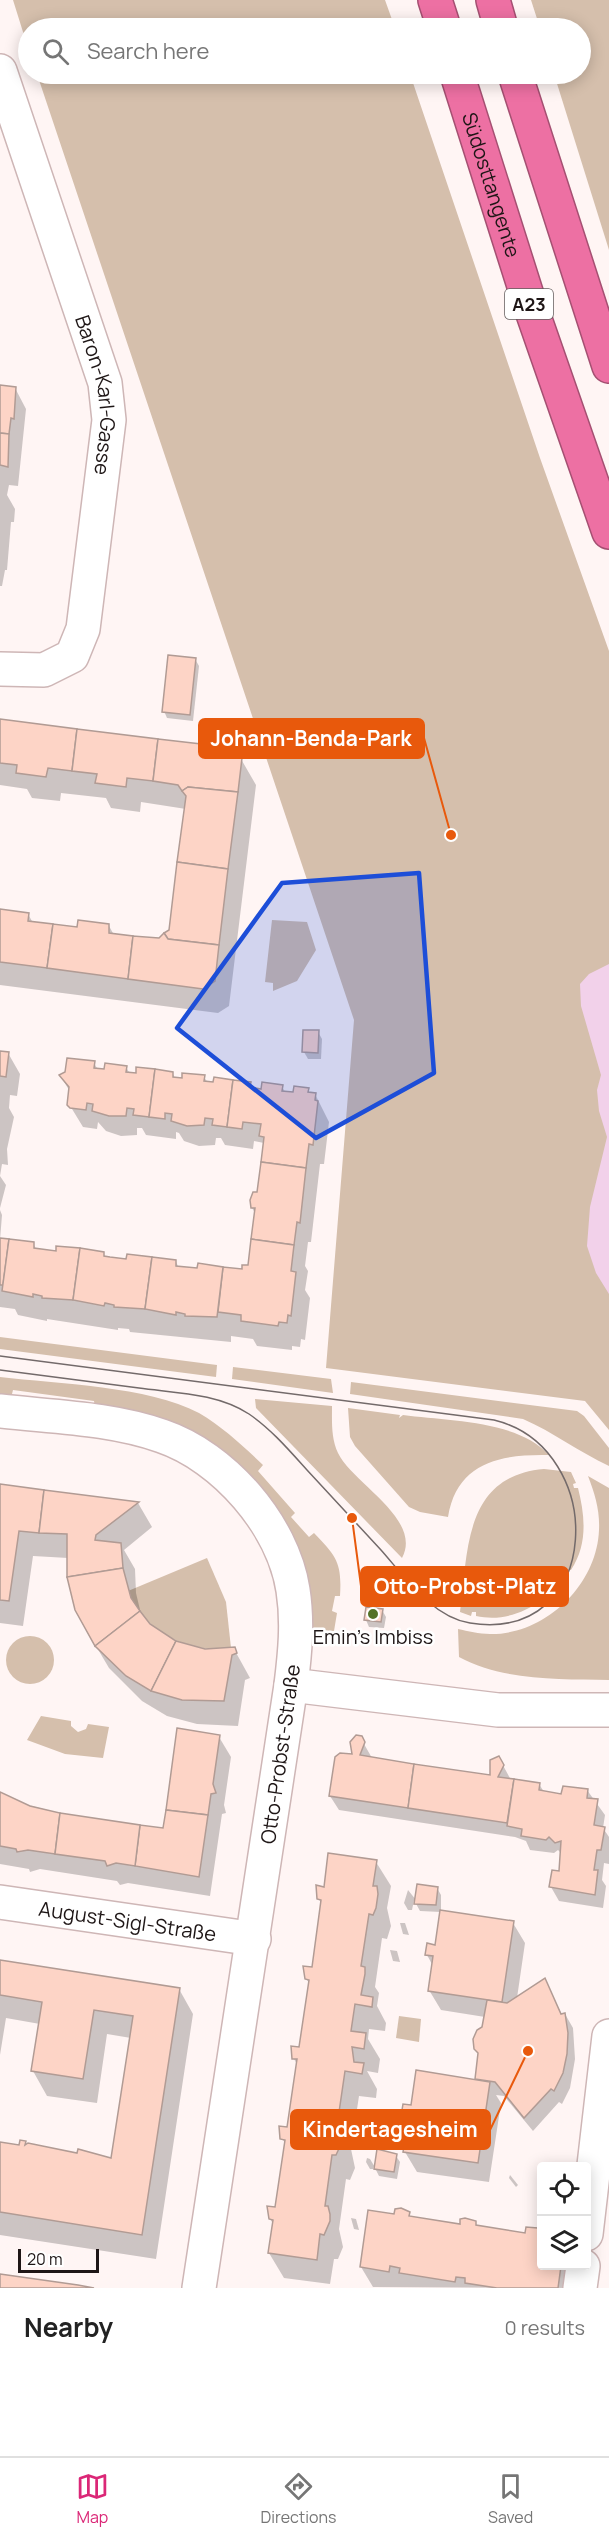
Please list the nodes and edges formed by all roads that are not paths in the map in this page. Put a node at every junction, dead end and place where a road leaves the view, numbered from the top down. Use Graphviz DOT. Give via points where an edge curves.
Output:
graph roads {
  1 [pos="435,0"];
  2 [pos="493,0"];
  3 [pos="441,18"];
  4 [pos="498,18"];
  5 [pos="0,71"];
  6 [pos="460,84"];
  7 [pos="518,84"];
  8 [pos="609,366"];
  9 [pos="609,532"];
  10 [pos="0,669"];
  11 [pos="0,1411"];
  12 [pos="291,1685"];
  13 [pos="609,1710"];
  14 [pos="0,1902"];
  15 [pos="254,1939"];
  16 [pos="609,2036"];
  17 [pos="588,2216"];
  18 [pos="582,2270"];
  19 [pos="200,2288"];
  20 [pos="580,2288"];
  1 -- 3 [label="highway"];
  2 -- 4 [label="highway"];
  5 -- 10 [label="street, Baron-Karl-Gasse" via="105,383 109,420 83,629 72,656 44,670"];
  6 -- 9 [label="highway, Südosttangente / A23" via="531,308"];
  7 -- 8 [label="highway, A23"];
  11 -- 12 [label="street, Otto-Probst-Straße" via="112,1424 161,1436 198,1453 218,1468 267,1525 288,1569 296,1627"];
  12 -- 13 [label="street" via="498,1710"];
  12 -- 15 [label="street, Otto-Probst-Straße"];
  14 -- 15 [label="street, August-Sigl-Straße"];
  15 -- 19 [label="street, Otto-Probst-Straße"];
  16 -- 17 [label="street"];
  18 -- 20 [label="street"];
}
